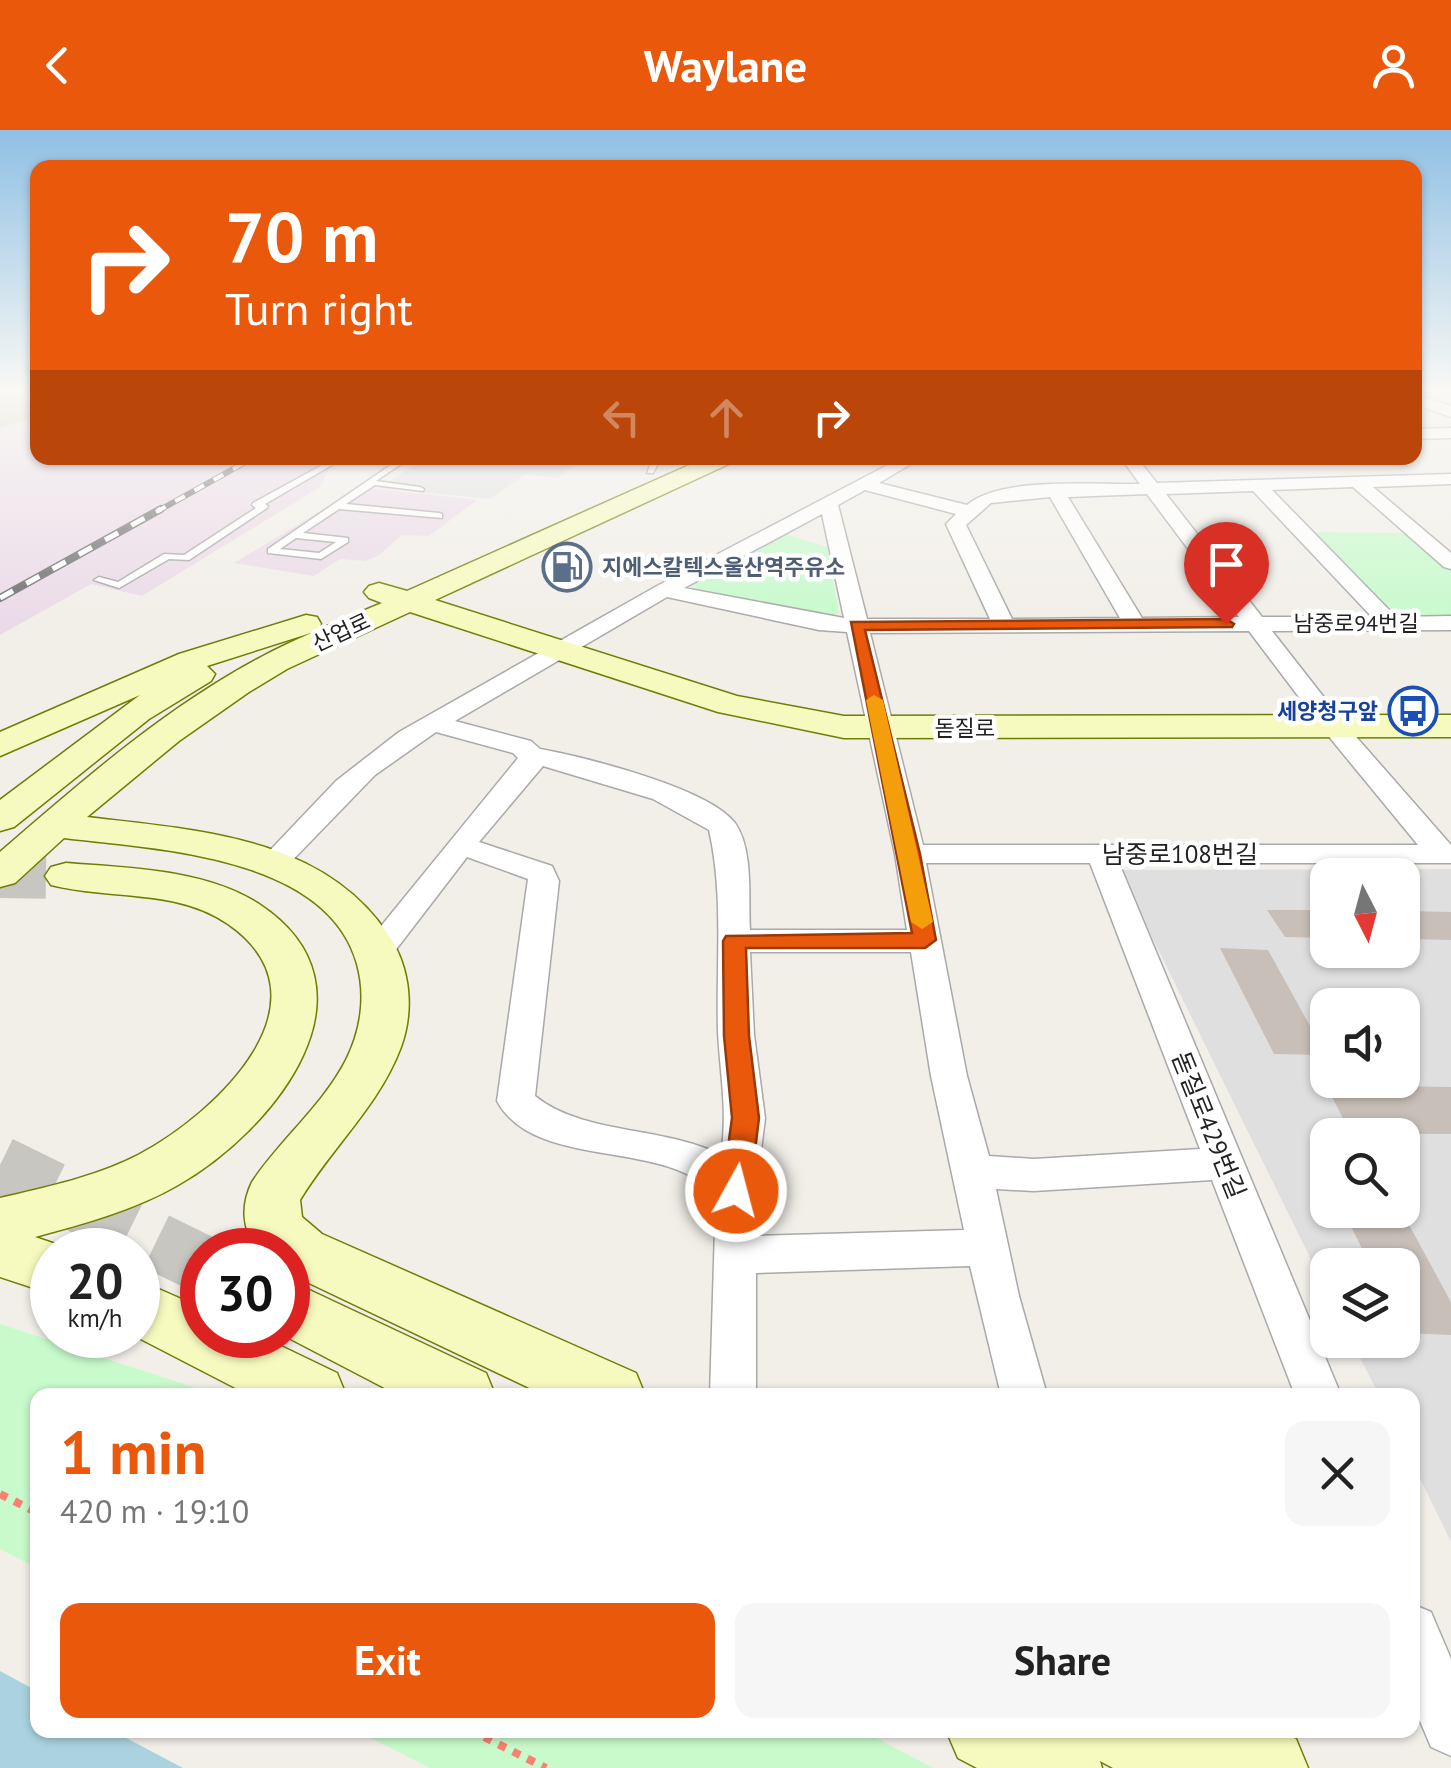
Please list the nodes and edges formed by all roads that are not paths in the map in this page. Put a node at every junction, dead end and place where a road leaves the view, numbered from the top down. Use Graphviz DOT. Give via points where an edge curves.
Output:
graph roads {
  1 [pos="325,466"];
  2 [pos="393,466"];
  3 [pos="648,466"];
  4 [pos="702,466"];
  5 [pos="896,466"];
  6 [pos="1135,466"];
  7 [pos="1392,466"];
  8 [pos="1406,479"];
  9 [pos="1450,480"];
  10 [pos="1356,481"];
  11 [pos="373,483"];
  12 [pos="860,484"];
  13 [pos="1256,484"];
  14 [pos="420,488"];
  15 [pos="1152,488"];
  16 [pos="1056,492"];
  17 [pos="828,500"];
  18 [pos="337,506"];
  19 [pos="967,511"];
  20 [pos="439,516"];
  21 [pos="294,535"];
  22 [pos="1451,563"];
  23 [pos="100,580"];
  24 [pos="664,590"];
  25 [pos="393,597"];
  26 [pos="308,623"];
  27 [pos="1390,623"];
  28 [pos="1451,623"];
  29 [pos="1134,624"];
  30 [pos="1257,624"];
  31 [pos="1004,625"];
  32 [pos="856,626"];
  33 [pos="556,651"];
  34 [pos="433,724"];
  35 [pos="1451,726"];
  36 [pos="881,728"];
  37 [pos="1336,728"];
  38 [pos="0,745"];
  39 [pos="532,756"];
  40 [pos="0,820"];
  41 [pos="55,825"];
  42 [pos="461,845"];
  43 [pos="910,854"];
  44 [pos="1102,854"];
  45 [pos="1446,854"];
  46 [pos="272,864"];
  47 [pos="0,874"];
  48 [pos="66,876"];
  49 [pos="925,940"];
  50 [pos="734,941"];
  51 [pos="376,952"];
  52 [pos="1224,1163"];
  53 [pos="973,1171"];
  54 [pos="736,1191"];
  55 [pos="101,1193"];
  56 [pos="0,1206"];
  57 [pos="0,1222"];
  58 [pos="988,1247"];
  59 [pos="0,1252"];
  60 [pos="737,1256"];
  61 [pos="30,1261"];
  62 [pos="310,1317"];
  63 [pos="160,1318"];
  64 [pos="300,1388"];
  65 [pos="449,1388"];
  66 [pos="598,1388"];
  67 [pos="733,1388"];
  68 [pos="1022,1388"];
  69 [pos="1315,1388"];
  70 [pos="1420,1651"];
  71 [pos="1451,1727"];
  72 [pos="1002,1738"];
  73 [pos="1137,1738"];
  74 [pos="1216,1738"];
  75 [pos="1062,1768"];
  76 [pos="1195,1768"];
  77 [pos="1266,1768"];
  1 -- 23 [label="lane" via="256,505 264,506 186,558 167,556 119,584"];
  2 -- 11 [label="lane" via="368,482"];
  3 -- 25 [label="main road, 산업로"];
  4 -- 25 [label="main road, 산업로"];
  5 -- 12 [label="street"];
  6 -- 15 [label="street"];
  7 -- 8 [label="street"];
  8 -- 9 [label="street"];
  8 -- 10 [label="street"];
  10 -- 13 [label="street"];
  10 -- 22 [label="street"];
  11 -- 14 [label="lane"];
  11 -- 18 [label="lane"];
  12 -- 17 [label="street"];
  12 -- 19 [label="street"];
  13 -- 15 [label="street"];
  13 -- 27 [label="street"];
  15 -- 16 [label="street"];
  15 -- 30 [label="street"];
  16 -- 19 [label="street" via="997,495"];
  16 -- 29 [label="street"];
  17 -- 24 [label="street"];
  17 -- 32 [label="street"];
  18 -- 20 [label="lane"];
  18 -- 21 [label="lane"];
  19 -- 31 [label="street" via="956,524"];
  21 -- 21 [label="lane" via="271,551 321,556 344,540"];
  24 -- 32 [label="street, 남중로94번길"];
  24 -- 33 [label="street"];
  25 -- 26 [label="main road, 산업로"];
  25 -- 33 [label="main road, 돋질로"];
  25 -- 41 [label="main road, 산업로" via="224,692 128,760"];
  26 -- 38 [label="main road" via="190,662"];
  26 -- 40 [label="main road, 산업로" via="137,712"];
  27 -- 28 [label="street, 남중로94번길"];
  27 -- 30 [label="street, 남중로94번길"];
  29 -- 30 [label="street, 남중로94번길"];
  29 -- 31 [label="street, 남중로94번길"];
  30 -- 37 [label="street"];
  31 -- 32 [label="street, 남중로94번길"];
  32 -- 36 [label="street"];
  33 -- 34 [label="street"];
  33 -- 36 [label="main road, 돋질로" via="730,705"];
  34 -- 39 [label="street" via="522,747"];
  34 -- 46 [label="street" via="342,787"];
  35 -- 37 [label="main road, 돋질로"];
  36 -- 37 [label="main road, 돋질로"];
  36 -- 43 [label="street"];
  37 -- 45 [label="street"];
  39 -- 42 [label="street"];
  39 -- 50 [label="street" via="564,760 718,820 730,846"];
  41 -- 46 [label="main road"];
  41 -- 47 [label="main road, 산업로"];
  42 -- 51 [label="street"];
  42 -- 54 [label="street" via="530,866 544,880 516,1086 525,1113 711,1166"];
  43 -- 44 [label="street, 남중로108번길"];
  43 -- 49 [label="street"];
  44 -- 45 [label="street, 남중로108번길"];
  44 -- 52 [label="street, 돋질로429번길"];
  46 -- 51 [label="main road" via="345,902"];
  48 -- 55 [label="main road" via="138,882 242,913 272,936 292,968 297,1001 280,1053 245,1102 160,1169"];
  49 -- 50 [label="street"];
  49 -- 53 [label="street"];
  50 -- 54 [label="street" via="746,1118"];
  51 -- 66 [label="main road" via="386,991 378,1041 360,1084 272,1198 274,1228 316,1259"];
  52 -- 53 [label="street" via="1034,1175"];
  52 -- 69 [label="street, 돋질로429번길"];
  53 -- 58 [label="street"];
  54 -- 60 [label="street"];
  55 -- 56 [label="main road"];
  55 -- 57 [label="main road"];
  58 -- 60 [label="street"];
  58 -- 68 [label="street"];
  59 -- 61 [label="main road"];
  60 -- 67 [label="street"];
  62 -- 65 [label="main road"];
  63 -- 64 [label="main road"];
  70 -- 71 [label="street"];
  72 -- 75 [label="main road"];
  73 -- 76 [label="main road"];
  74 -- 77 [label="main road"];
}
